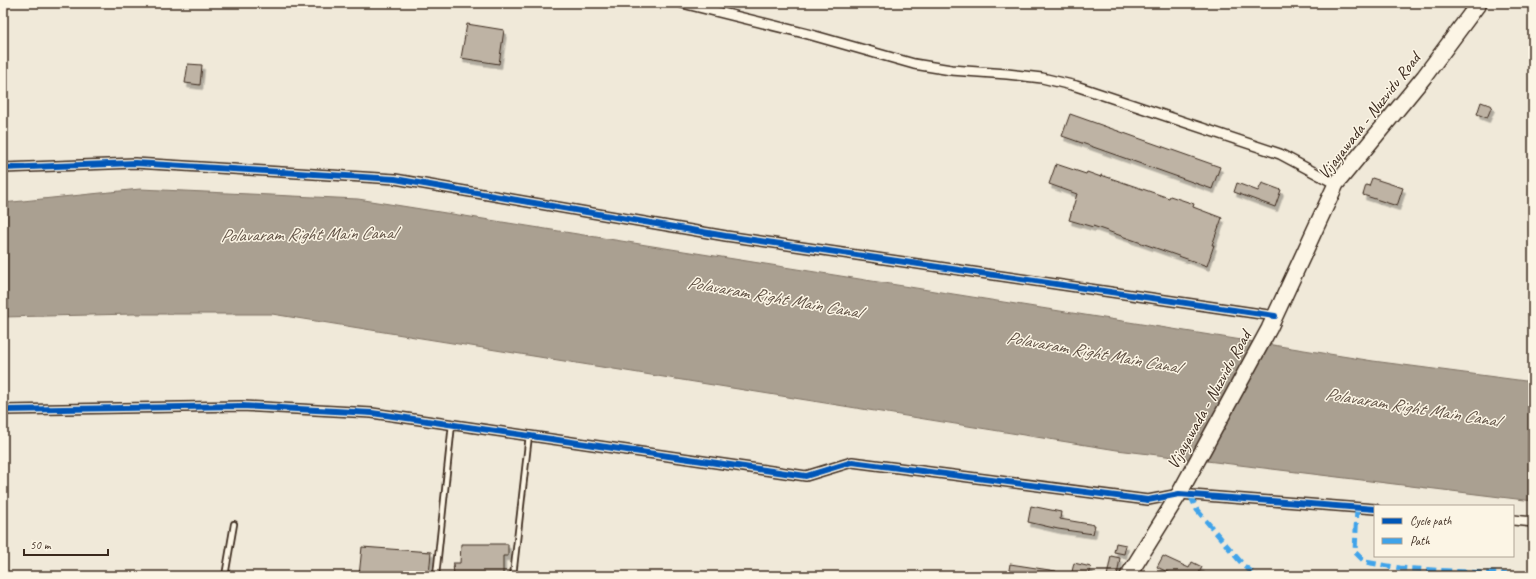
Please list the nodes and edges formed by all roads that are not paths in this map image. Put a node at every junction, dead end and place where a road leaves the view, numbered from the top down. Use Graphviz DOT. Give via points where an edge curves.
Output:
graph roads {
  1 [pos="682,3"];
  2 [pos="1479,3"];
  3 [pos="3,168"];
  4 [pos="1336,184"];
  5 [pos="1272,323"];
  6 [pos="3,410"];
  7 [pos="452,424"];
  8 [pos="529,435"];
  9 [pos="1179,494"];
  10 [pos="1374,509"];
  11 [pos="1514,520"];
  12 [pos="1533,522"];
  13 [pos="234,524"];
  14 [pos="225,576"];
  15 [pos="436,576"];
  16 [pos="513,576"];
  17 [pos="1128,576"];
  1 -- 4 [label="street" via="808,34 914,64 1042,78 1076,86 1280,154"];
  2 -- 4 [label="main road, Vijayawada - Nuzvidu Road" via="1424,77"];
  3 -- 5 [label="street" via="135,163 395,179 726,236"];
  4 -- 5 [label="main road, Vijayawada - Nuzvidu Road"];
  5 -- 9 [label="main road, Vijayawada - Nuzvidu Road"];
  6 -- 7 [label="street" via="242,406 372,413"];
  7 -- 8 [label="street"];
  7 -- 15 [label="lane"];
  8 -- 9 [label="street" via="806,476 852,462 1148,500"];
  8 -- 16 [label="lane"];
  9 -- 10 [label="street"];
  9 -- 17 [label="main road, Vijayawada - Nuzvidu Road"];
  11 -- 12 [label="street"];
  13 -- 14 [label="lane"];
}
